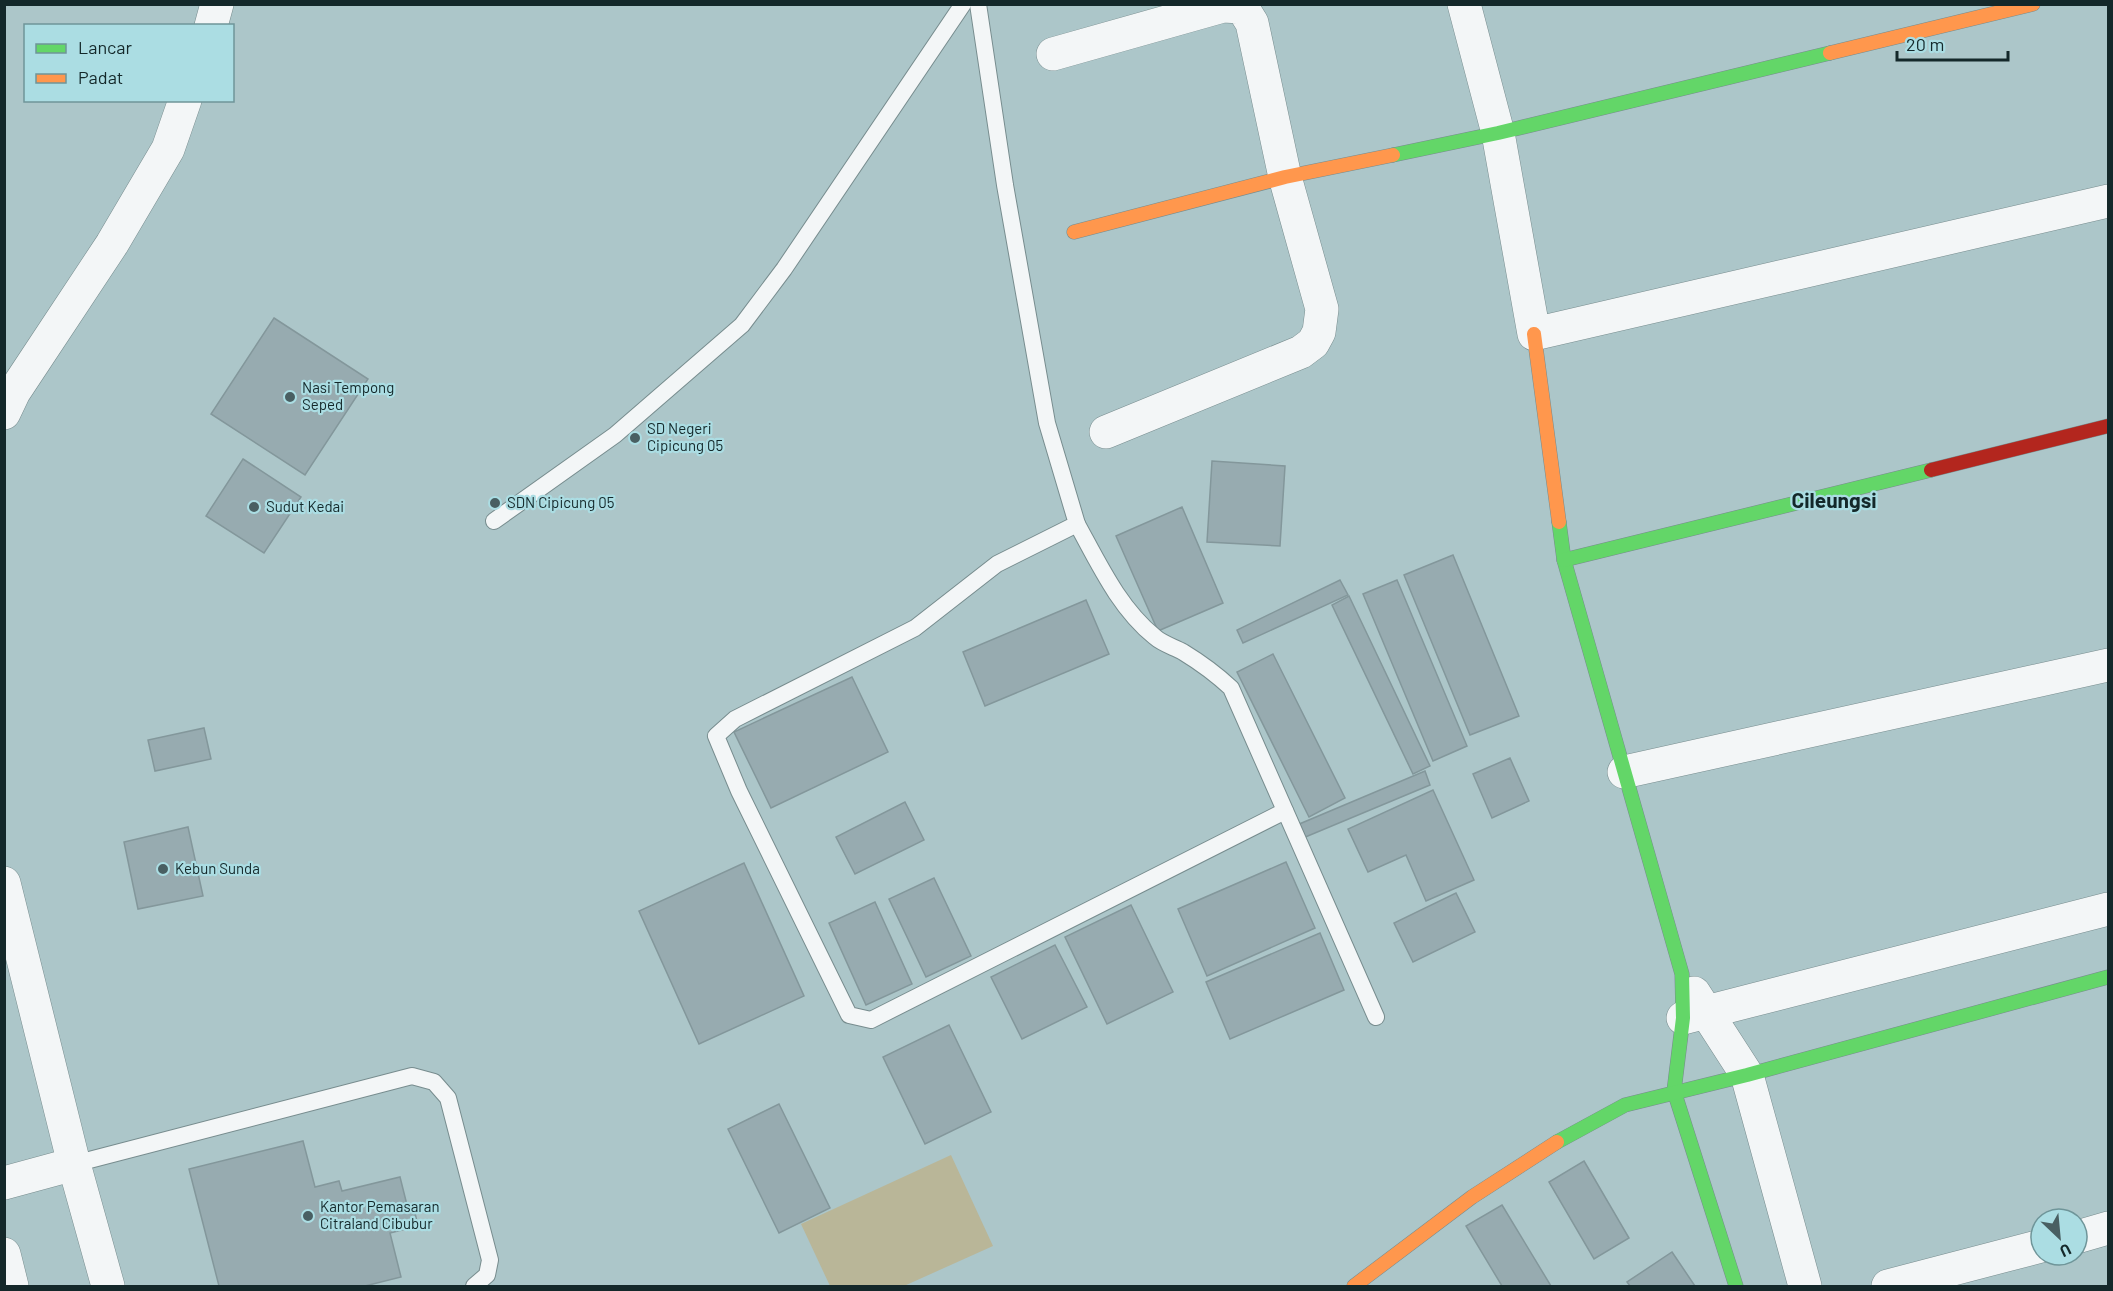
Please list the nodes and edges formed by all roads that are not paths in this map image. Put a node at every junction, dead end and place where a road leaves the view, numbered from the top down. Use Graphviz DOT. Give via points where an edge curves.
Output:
graph roads {
  1 [pos="217,4"];
  2 [pos="963,4"];
  3 [pos="978,4"];
  4 [pos="1464,4"];
  5 [pos="2033,4"];
  6 [pos="212,24"];
  7 [pos="1053,54"];
  8 [pos="184,102"];
  9 [pos="1498,133"];
  10 [pos="1285,177"];
  11 [pos="2109,201"];
  12 [pos="1074,232"];
  13 [pos="1534,334"];
  14 [pos="4,413"];
  15 [pos="2109,426"];
  16 [pos="1106,432"];
  17 [pos="494,521"];
  18 [pos="1077,524"];
  19 [pos="1564,560"];
  20 [pos="2109,665"];
  21 [pos="1624,772"];
  22 [pos="1285,811"];
  23 [pos="4,883"];
  24 [pos="2109,909"];
  25 [pos="1682,974"];
  26 [pos="2109,977"];
  27 [pos="1694,1015"];
  28 [pos="1376,1017"];
  29 [pos="1747,1075"];
  30 [pos="1674,1091"];
  31 [pos="74,1164"];
  32 [pos="4,1183"];
  33 [pos="2109,1228"];
  34 [pos="2089,1234"];
  35 [pos="2029,1249"];
  36 [pos="4,1254"];
  37 [pos="12,1287"];
  38 [pos="108,1287"];
  39 [pos="474,1287"];
  40 [pos="1354,1287"];
  41 [pos="1736,1287"];
  42 [pos="1805,1287"];
  43 [pos="1888,1287"];
  1 -- 6 [label="street"];
  2 -- 17 [label="lane" via="742,325 615,435"];
  3 -- 18 [label="lane" via="1047,423"];
  4 -- 9 [label="street"];
  5 -- 9 [label="street"];
  7 -- 10 [label="street" via="1223,6 1242,7 1252,23"];
  8 -- 14 [label="street" via="168,149"];
  9 -- 10 [label="street"];
  9 -- 13 [label="street"];
  10 -- 12 [label="street"];
  10 -- 16 [label="street" via="1322,309 1322,321 1313,343 1301,352"];
  11 -- 13 [label="street"];
  13 -- 19 [label="street"];
  15 -- 19 [label="street"];
  18 -- 22 [label="lane" via="1116,594 1141,625 1157,639 1214,672 1231,688"];
  18 -- 22 [label="lane" via="997,564 915,628 735,719 716,736 849,1015 871,1020"];
  19 -- 21 [label="street"];
  20 -- 21 [label="street"];
  21 -- 25 [label="street"];
  22 -- 28 [label="lane"];
  23 -- 31 [label="street"];
  24 -- 27 [label="street"];
  25 -- 27 [label="street"];
  26 -- 29 [label="street"];
  27 -- 29 [label="street"];
  27 -- 30 [label="street"];
  29 -- 30 [label="street"];
  29 -- 42 [label="street"];
  30 -- 40 [label="street" via="1625,1105 1568,1135 1472,1197"];
  30 -- 41 [label="street"];
  31 -- 32 [label="street"];
  31 -- 38 [label="street"];
  31 -- 39 [label="lane" via="412,1076 434,1082 448,1098 490,1260 487,1275"];
  33 -- 34 [label="street"];
  35 -- 43 [label="street"];
  36 -- 37 [label="street"];
}
